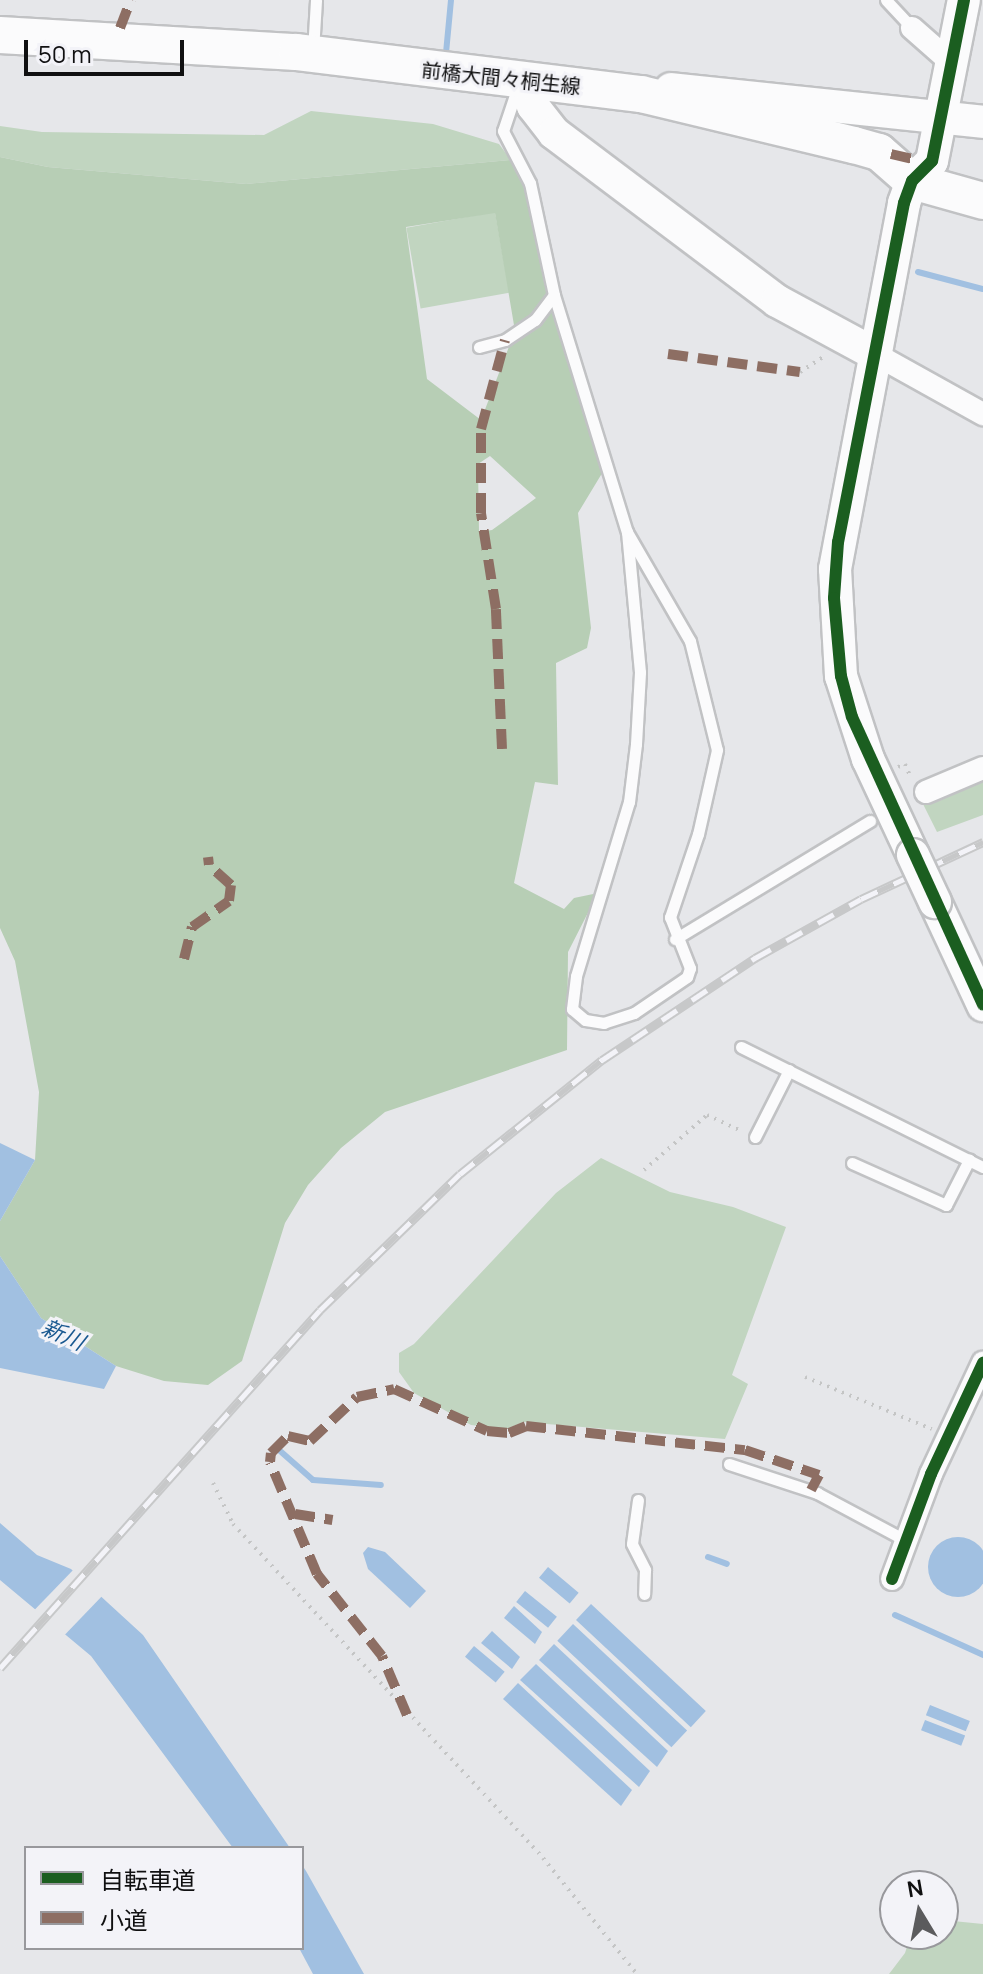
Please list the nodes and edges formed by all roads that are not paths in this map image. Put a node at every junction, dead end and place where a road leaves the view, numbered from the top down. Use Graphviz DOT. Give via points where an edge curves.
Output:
graph roads {
  1 [pos="316,0"];
  2 [pos="886,0"];
  3 [pos="964,0"];
  4 [pos="912,28"];
  5 [pos="0,35"];
  6 [pos="313,54"];
  7 [pos="954,65"];
  8 [pos="523,78"];
  9 [pos="641,94"];
  10 [pos="944,117"];
  11 [pos="983,122"];
  12 [pos="912,181"];
  13 [pos="983,201"];
  14 [pos="554,295"];
  15 [pos="479,347"];
  16 [pos="875,354"];
  17 [pos="983,414"];
  18 [pos="627,532"];
  19 [pos="983,768"];
  20 [pos="920,795"];
  21 [pos="870,821"];
  22 [pos="675,939"];
  23 [pos="983,1005"];
  24 [pos="741,1047"];
  25 [pos="789,1070"];
  26 [pos="755,1137"];
  27 [pos="969,1160"];
  28 [pos="852,1163"];
  29 [pos="983,1167"];
  30 [pos="983,1363"];
  31 [pos="729,1464"];
  32 [pos="638,1500"];
  33 [pos="905,1540"];
  34 [pos="892,1579"];
  35 [pos="644,1594"];
  1 -- 6 [label="lane"];
  2 -- 4 [label="lane"];
  3 -- 7 [label="street"];
  4 -- 7 [label="street"];
  5 -- 6 [label="main road, 前橋大間々桐生線"];
  6 -- 8 [label="main road, 前橋大間々桐生線"];
  7 -- 10 [label="street"];
  8 -- 9 [label="main road, 前橋大間々桐生線"];
  8 -- 14 [label="lane" via="508,104 503,131 530,183"];
  8 -- 16 [label="street" via="533,106 554,133 777,301"];
  9 -- 10 [label="street" via="661,88"];
  9 -- 12 [label="main road, 前橋大間々桐生線" via="879,152"];
  10 -- 11 [label="street"];
  10 -- 12 [label="street" via="932,161"];
  12 -- 13 [label="main road, 前橋大間々桐生線"];
  12 -- 16 [label="street"];
  14 -- 15 [label="lane" via="535,320 505,340"];
  14 -- 18 [label="lane"];
  16 -- 17 [label="street"];
  16 -- 23 [label="street, bridge" via="838,542 837,651 852,717"];
  18 -- 22 [label="lane" via="690,641 717,750 670,917"];
  18 -- 22 [label="lane" via="640,672 636,744 629,802 576,976 575,1015 594,1022 619,1019 687,977 690,968"];
  19 -- 20 [label="street"];
  21 -- 22 [label="lane"];
  24 -- 25 [label="lane"];
  25 -- 26 [label="lane"];
  25 -- 27 [label="lane"];
  27 -- 28 [label="lane" via="946,1205"];
  27 -- 29 [label="lane"];
  30 -- 33 [label="street"];
  31 -- 33 [label="lane" via="811,1490"];
  32 -- 35 [label="lane" via="632,1544 645,1570"];
  33 -- 34 [label="street"];
}
